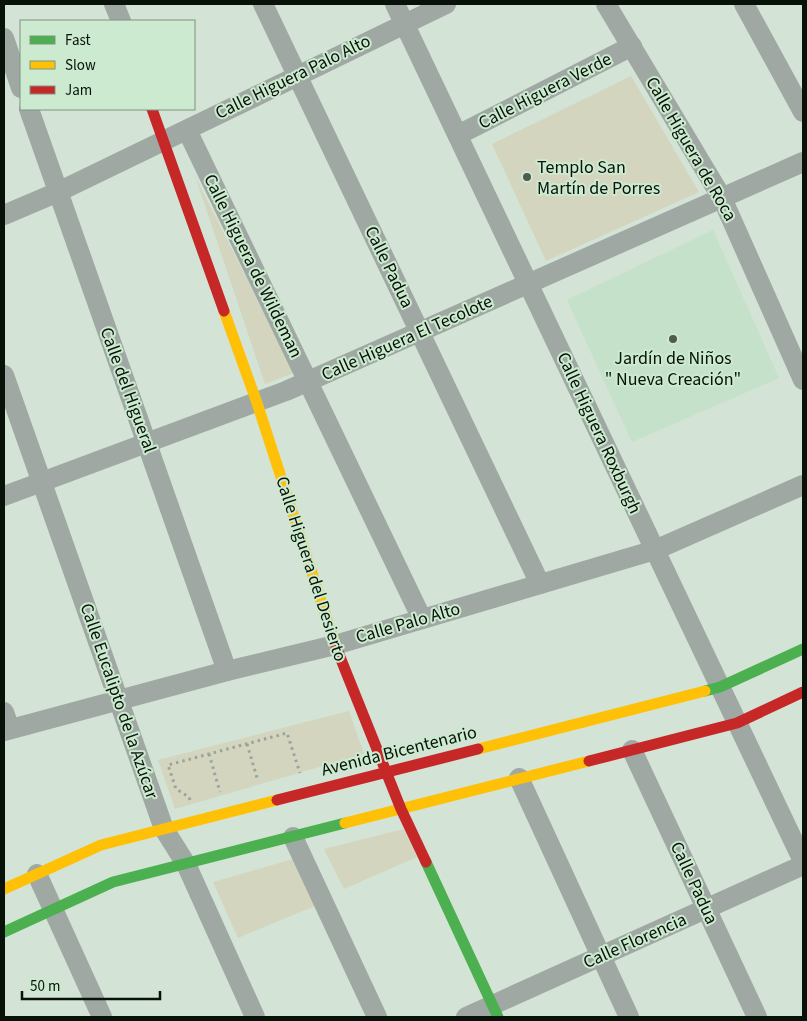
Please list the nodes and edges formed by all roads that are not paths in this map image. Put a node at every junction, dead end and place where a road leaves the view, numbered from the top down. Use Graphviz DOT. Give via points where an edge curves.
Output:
graph roads {
  1 [pos="114,4"];
  2 [pos="263,4"];
  3 [pos="395,4"];
  4 [pos="446,4"];
  5 [pos="606,4"];
  6 [pos="744,4"];
  7 [pos="121,20"];
  8 [pos="404,23"];
  9 [pos="4,38"];
  10 [pos="632,46"];
  11 [pos="297,74"];
  12 [pos="20,85"];
  13 [pos="29,110"];
  14 [pos="152,110"];
  15 [pos="803,112"];
  16 [pos="187,130"];
  17 [pos="458,135"];
  18 [pos="164,141"];
  19 [pos="803,162"];
  20 [pos="58,192"];
  21 [pos="722,198"];
  22 [pos="4,215"];
  23 [pos="529,284"];
  24 [pos="420,332"];
  25 [pos="4,375"];
  26 [pos="803,380"];
  27 [pos="308,382"];
  28 [pos="257,403"];
  29 [pos="147,443"];
  30 [pos="41,482"];
  31 [pos="803,485"];
  32 [pos="4,496"];
  33 [pos="655,550"];
  34 [pos="540,584"];
  35 [pos="422,619"];
  36 [pos="335,645"];
  37 [pos="803,649"];
  38 [pos="227,671"];
  39 [pos="720,687"];
  40 [pos="803,692"];
  41 [pos="119,700"];
  42 [pos="737,722"];
  43 [pos="6,724"];
  44 [pos="632,750"];
  45 [pos="386,772"];
  46 [pos="519,778"];
  47 [pos="402,809"];
  48 [pos="164,829"];
  49 [pos="293,836"];
  50 [pos="803,863"];
  51 [pos="186,864"];
  52 [pos="38,874"];
  53 [pos="4,889"];
  54 [pos="706,909"];
  55 [pos="54,910"];
  56 [pos="4,932"];
  57 [pos="601,956"];
  58 [pos="495,1011"];
  59 [pos="102,1017"];
  60 [pos="255,1017"];
  61 [pos="377,1017"];
  62 [pos="466,1017"];
  63 [pos="629,1017"];
  64 [pos="757,1017"];
  1 -- 7 [label="street"];
  2 -- 11 [label="street, Calle Padua"];
  3 -- 8 [label="street, Calle Higuera Roxburgh"];
  4 -- 8 [label="street, Calle Higuera Palo Alto"];
  5 -- 10 [label="street, Calle Higuera de Roca"];
  6 -- 15 [label="street"];
  8 -- 11 [label="street, Calle Higuera Palo Alto"];
  8 -- 17 [label="street, Calle Higuera Roxburgh"];
  9 -- 12 [label="street"];
  10 -- 17 [label="street, Calle Higuera Verde"];
  10 -- 21 [label="street, Calle Higuera de Roca"];
  11 -- 16 [label="street, Calle Higuera Palo Alto"];
  11 -- 24 [label="street, Calle Padua"];
  13 -- 20 [label="street, Calle del Higueral"];
  14 -- 18 [label="street, Calle Higuera del Desierto"];
  16 -- 18 [label="street, Calle Higuera Palo Alto"];
  16 -- 27 [label="street, Calle Higuera de Wildeman"];
  17 -- 23 [label="street, Calle Higuera Roxburgh"];
  18 -- 20 [label="street, Calle Higuera Palo Alto"];
  18 -- 28 [label="street, Calle Higuera del Desierto"];
  19 -- 21 [label="street, Calle Higuera El Tecolote"];
  20 -- 22 [label="street, Calle Higuera Palo Alto"];
  20 -- 29 [label="street, Calle del Higueral"];
  21 -- 23 [label="street, Calle Higuera El Tecolote"];
  21 -- 26 [label="street, Calle Higuera de Roca"];
  23 -- 24 [label="street, Calle Higuera El Tecolote"];
  23 -- 33 [label="street, Calle Higuera Roxburgh"];
  24 -- 27 [label="street, Calle Higuera El Tecolote"];
  24 -- 34 [label="street, Calle Padua"];
  25 -- 30 [label="street, Calle Eucalipto de la Azúcar"];
  27 -- 28 [label="street, Calle Higuera El Tecolote"];
  27 -- 35 [label="street, Calle Higuera de Wildeman"];
  28 -- 29 [label="street, Calle Higuera El Tecolote"];
  28 -- 36 [label="street, Calle Higuera del Desierto"];
  29 -- 30 [label="street, Calle Higuera El Tecolote"];
  29 -- 38 [label="street, Calle del Higueral"];
  30 -- 32 [label="street, Calle Higuera El Tecolote"];
  30 -- 41 [label="street, Calle Eucalipto de la Azúcar"];
  31 -- 33 [label="street, Calle Palo Alto"];
  33 -- 34 [label="street, Calle Palo Alto"];
  33 -- 39 [label="street, Calle Higuera Roxburgh"];
  34 -- 35 [label="street, Calle Palo Alto"];
  35 -- 36 [label="street, Calle Palo Alto"];
  36 -- 38 [label="street, Calle Palo Alto"];
  36 -- 45 [label="street, Calle Higuera del Desierto"];
  37 -- 39 [label="street, Avenida Bicentenario"];
  38 -- 41 [label="street, Calle Palo Alto"];
  39 -- 42 [label="street, Calle Higuera Roxburgh"];
  39 -- 45 [label="street, Avenida Bicentenario"];
  40 -- 42 [label="street"];
  41 -- 43 [label="street, Calle Palo Alto"];
  41 -- 48 [label="street, Calle Eucalipto de la Azúcar"];
  42 -- 44 [label="street"];
  42 -- 50 [label="street, Calle Higuera Roxburgh"];
  44 -- 46 [label="street"];
  44 -- 54 [label="street, Calle Padua"];
  45 -- 47 [label="street, Calle Higuera del Desierto"];
  45 -- 48 [label="street, Avenida Bicentenario"];
  46 -- 47 [label="street"];
  46 -- 57 [label="street"];
  47 -- 49 [label="street"];
  47 -- 58 [label="street, Calle Higuera del Desierto"];
  48 -- 51 [label="street, Calle Eucalipto de la Azúcar"];
  48 -- 52 [label="street, Avenida Bicentenario" via="101,845"];
  49 -- 51 [label="street"];
  49 -- 61 [label="street"];
  50 -- 54 [label="street, Calle Florencia"];
  51 -- 55 [label="street" via="114,882"];
  51 -- 60 [label="street, Calle Eucalipto de la Azúcar"];
  52 -- 53 [label="street, Avenida Bicentenario"];
  52 -- 55 [label="street"];
  54 -- 57 [label="street, Calle Florencia"];
  54 -- 64 [label="street, Calle Padua"];
  55 -- 56 [label="street"];
  55 -- 59 [label="street"];
  57 -- 58 [label="street, Calle Florencia"];
  57 -- 63 [label="street"];
  58 -- 62 [label="street, Calle Florencia"];
}
